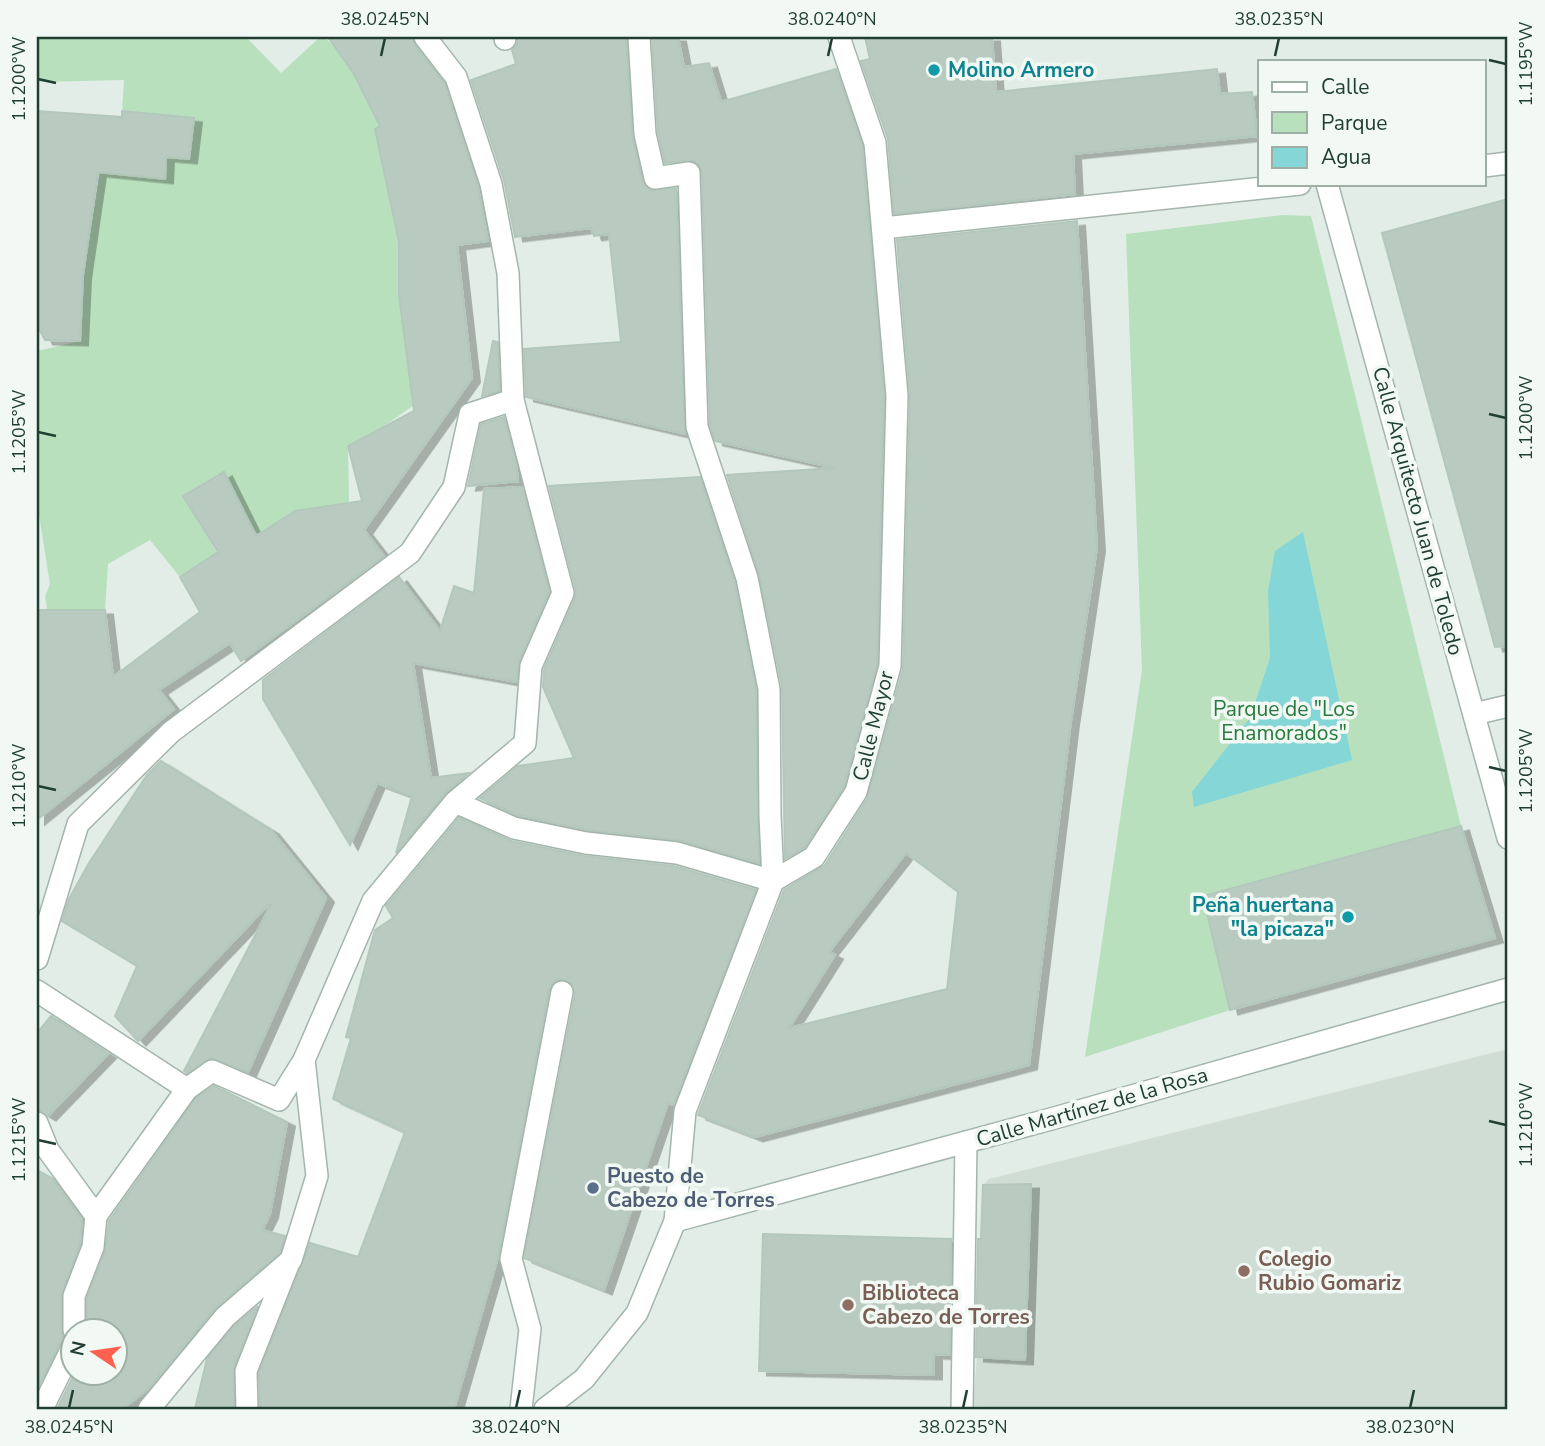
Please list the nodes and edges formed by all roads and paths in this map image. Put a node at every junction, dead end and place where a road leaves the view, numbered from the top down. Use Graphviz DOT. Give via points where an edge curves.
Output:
graph roads {
  1 [pos="425,37"];
  2 [pos="639,37"];
  3 [pos="839,37"];
  4 [pos="1508,163"];
  5 [pos="1486,166"];
  6 [pos="1281,186"];
  7 [pos="1328,186"];
  8 [pos="883,228"];
  9 [pos="513,400"];
  10 [pos="1508,706"];
  11 [pos="1474,714"];
  12 [pos="455,802"];
  13 [pos="1508,838"];
  14 [pos="773,881"];
  15 [pos="37,958"];
  16 [pos="1508,989"];
  17 [pos="37,991"];
  18 [pos="562,992"];
  19 [pos="304,1060"];
  20 [pos="187,1089"];
  21 [pos="37,1123"];
  22 [pos="966,1142"];
  23 [pos="96,1216"];
  24 [pos="675,1222"];
  25 [pos="290,1260"];
  26 [pos="74,1316"];
  27 [pos="60,1372"];
  28 [pos="42,1409"];
  29 [pos="149,1409"];
  30 [pos="247,1409"];
  31 [pos="521,1409"];
  32 [pos="545,1409"];
  33 [pos="962,1409"];
  1 -- 9 [label="street" via="456,77 491,184 508,272"];
  2 -- 14 [label="street" via="645,134 655,178 689,173 696,427 747,578 769,689"];
  3 -- 8 [label="street, Calle Mayor" via="875,143"];
  4 -- 5 [label="street"];
  6 -- 8 [label="street"];
  7 -- 11 [label="street, Calle Arquitecto Juan de Toledo"];
  8 -- 14 [label="street, Calle Mayor" via="897,396 890,666 856,792 814,857"];
  9 -- 12 [label="street" via="563,593 531,666 525,743"];
  9 -- 15 [label="street" via="470,414 454,487 410,553 171,732 78,824"];
  10 -- 11 [label="street"];
  11 -- 13 [label="street, Calle Arquitecto Juan de Toledo"];
  12 -- 14 [label="street" via="514,828 586,843 677,853"];
  12 -- 19 [label="street" via="373,901"];
  14 -- 24 [label="street" via="685,1111"];
  16 -- 22 [label="street, Calle Martínez de la Rosa"];
  17 -- 20 [label="street"];
  18 -- 31 [label="street" via="511,1259 530,1329"];
  19 -- 20 [label="street" via="279,1100 212,1071"];
  19 -- 25 [label="street" via="317,1176"];
  20 -- 23 [label="street"];
  21 -- 23 [label="street" via="48,1150"];
  22 -- 24 [label="street, Calle Martínez de la Rosa"];
  22 -- 33 [label="street"];
  23 -- 26 [label="street" via="93,1247 74,1296"];
  24 -- 32 [label="street" via="637,1313 584,1379"];
  25 -- 29 [label="street" via="225,1317"];
  25 -- 30 [label="street" via="246,1371"];
  27 -- 28 [label="street"];
}
